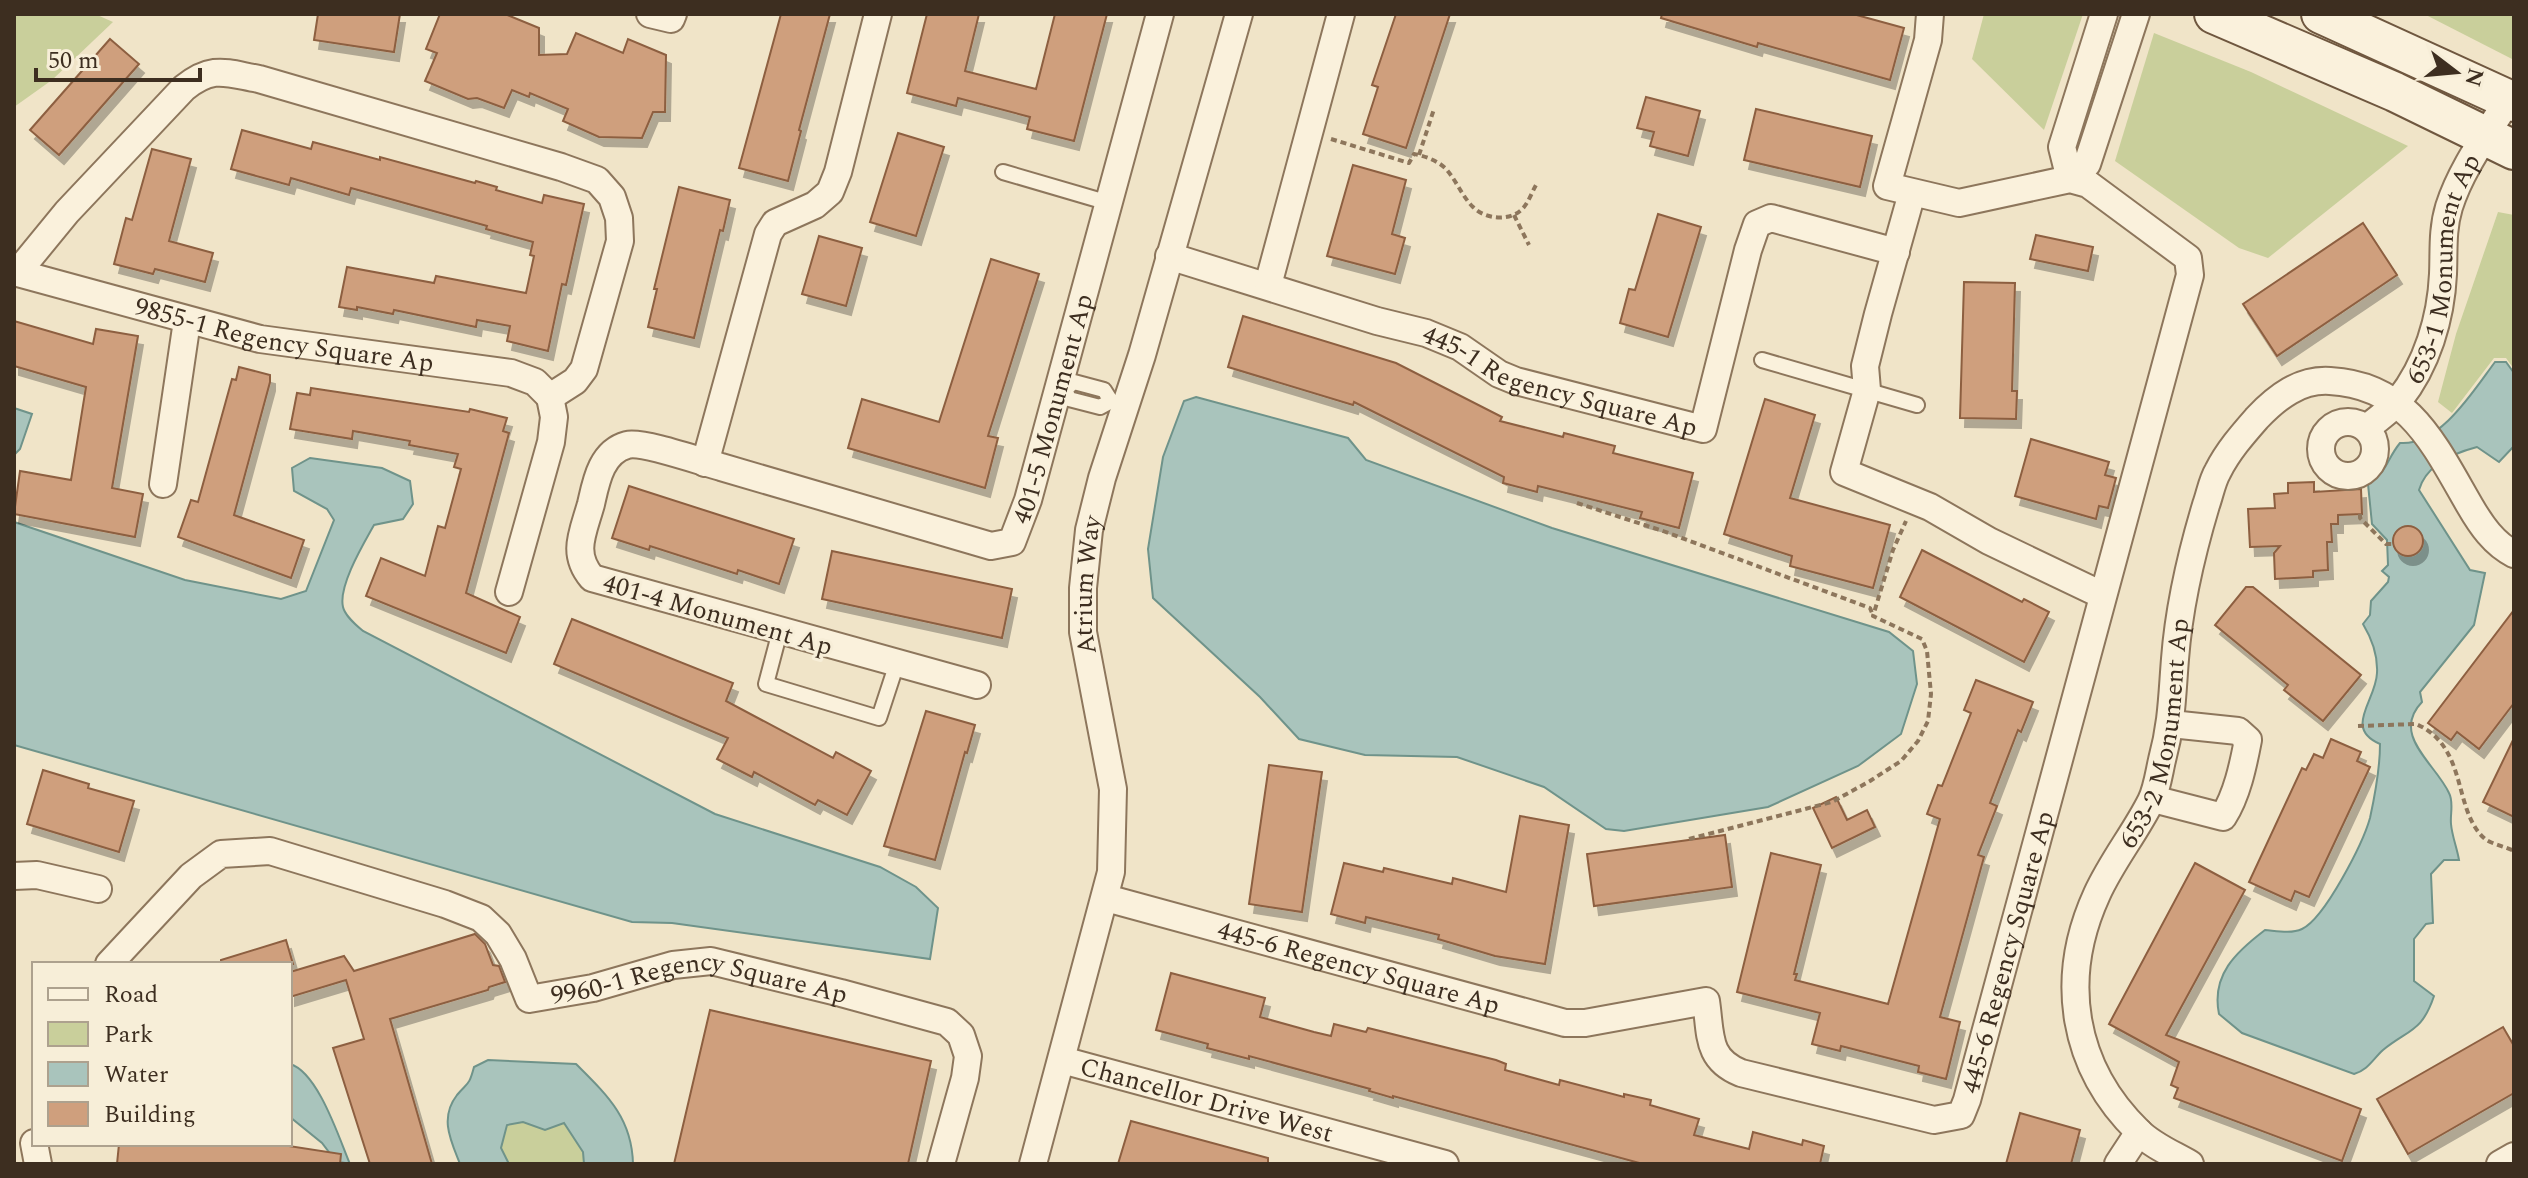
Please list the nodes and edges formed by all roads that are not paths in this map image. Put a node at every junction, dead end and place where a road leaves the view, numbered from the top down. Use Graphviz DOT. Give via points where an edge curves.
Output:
graph roads {
  1 [pos="650,14"];
  2 [pos="673,14"];
  3 [pos="878,14"];
  4 [pos="1160,14"];
  5 [pos="1239,14"];
  6 [pos="1341,14"];
  7 [pos="1930,14"];
  8 [pos="2104,14"];
  9 [pos="2136,14"];
  10 [pos="2214,14"];
  11 [pos="2321,14"];
  12 [pos="2085,75"];
  13 [pos="2113,84"];
  14 [pos="2511,101"];
  15 [pos="2500,143"];
  16 [pos="1003,172"];
  17 [pos="2070,179"];
  18 [pos="1899,189"];
  19 [pos="1109,203"];
  20 [pos="1896,252"];
  21 [pos="1169,256"];
  22 [pos="16,273"];
  23 [pos="1268,285"];
  24 [pos="187,321"];
  25 [pos="1762,360"];
  26 [pos="1062,388"];
  27 [pos="1867,390"];
  28 [pos="550,397"];
  29 [pos="2397,402"];
  30 [pos="1119,403"];
  31 [pos="1917,405"];
  32 [pos="2367,428"];
  33 [pos="705,463"];
  34 [pos="163,484"];
  35 [pos="2514,554"];
  36 [pos="509,592"];
  37 [pos="2102,595"];
  38 [pos="780,631"];
  39 [pos="897,663"];
  40 [pos="977,685"];
  41 [pos="2171,724"];
  42 [pos="2153,799"];
  43 [pos="14,876"];
  44 [pos="98,889"];
  45 [pos="1106,898"];
  46 [pos="111,962"];
  47 [pos="1062,1060"];
  48 [pos="2139,1132"];
  49 [pos="941,1164"];
  50 [pos="1033,1164"];
  51 [pos="1445,1164"];
  52 [pos="2118,1164"];
  53 [pos="2190,1164"];
  1 -- 2 [label="street" via="671,19"];
  3 -- 33 [label="street" via="830,192 775,223 768,234"];
  4 -- 19 [label="street, 401-5 Monument Ap"];
  5 -- 21 [label="street, Atrium Way"];
  6 -- 23 [label="street"];
  7 -- 18 [label="street"];
  8 -- 12 [label="street"];
  9 -- 13 [label="street"];
  10 -- 15 [label="main road"];
  11 -- 14 [label="main road"];
  12 -- 13 [label="street"];
  12 -- 17 [label="street" via="2062,147"];
  13 -- 17 [label="street" via="2087,164"];
  14 -- 15 [label="street, 653-1 Monument Ap"];
  15 -- 29 [label="street, 653-1 Monument Ap" via="2463,174 2449,208 2441,244 2439,316 2425,356"];
  16 -- 19 [label="lane"];
  17 -- 18 [label="street" via="1959,203"];
  17 -- 37 [label="street, 445-6 Regency Square Ap" via="2088,184 2163,238 2188,258 2190,275"];
  18 -- 20 [label="street"];
  19 -- 26 [label="street, 401-5 Monument Ap"];
  20 -- 23 [label="street, 445-1 Regency Square Ap" via="1771,218 1757,224 1703,429 1516,381 1426,333"];
  20 -- 27 [label="street" via="1865,366"];
  21 -- 23 [label="street, 445-1 Regency Square Ap"];
  21 -- 30 [label="street, Atrium Way"];
  22 -- 24 [label="street, 9855-1 Regency Square Ap"];
  22 -- 28 [label="street" via="67,212 202,73 259,79 597,180 612,197 620,241 584,369"];
  24 -- 28 [label="street, 9855-1 Regency Square Ap" via="260,339 511,373 535,382"];
  24 -- 34 [label="street"];
  25 -- 27 [label="lane"];
  26 -- 30 [label="lane" via="1074,382 1104,390"];
  26 -- 33 [label="street, 401-5 Monument Ap" via="1012,542 991,546"];
  27 -- 31 [label="lane"];
  27 -- 37 [label="street" via="1844,472 1915,501"];
  28 -- 36 [label="street" via="551,442"];
  29 -- 32 [label="street, 653-1 Monument Ap"];
  29 -- 35 [label="street" via="2425,430 2484,529"];
  29 -- 41 [label="street, 653-2 Monument Ap" via="2366,387 2329,381 2299,385 2270,404 2240,436 2217,472 2183,593"];
  30 -- 45 [label="street, Atrium Way" via="1089,530 1083,588 1083,632 1113,789"];
  32 -- 32 [label="street" via="2375,454 2358,482 2332,471 2321,447 2334,425 2351,421"];
  33 -- 38 [label="street, 401-4 Monument Ap" via="630,444 615,450 602,465 593,496 579,552 583,568 611,585"];
  37 -- 45 [label="street, 445-6 Regency Square Ap" via="1961,1115 1934,1120 1726,1067 1714,1053 1706,1001 1565,1023"];
  38 -- 39 [label="street, 401-4 Monument Ap"];
  38 -- 39 [label="lane" via="766,684 879,718"];
  39 -- 40 [label="street, 401-4 Monument Ap"];
  41 -- 42 [label="street, 653-2 Monument Ap"];
  41 -- 42 [label="street" via="2238,731 2248,740 2245,753 2223,817"];
  42 -- 48 [label="street, 653-2 Monument Ap" via="2096,896 2079,942 2074,978 2084,1052 2102,1087"];
  43 -- 44 [label="street" via="37,875"];
  45 -- 47 [label="street, Atrium Way"];
  46 -- 49 [label="street, 9960-1 Regency Square Ap" via="206,864 221,854 270,851 481,918 513,959 529,999 711,961 947,1022 961,1035 968,1056"];
  47 -- 50 [label="street, Atrium Way"];
  47 -- 51 [label="street, Chancellor Drive West"];
  48 -- 52 [label="street"];
  48 -- 53 [label="street, 653-2 Monument Ap"];
}
